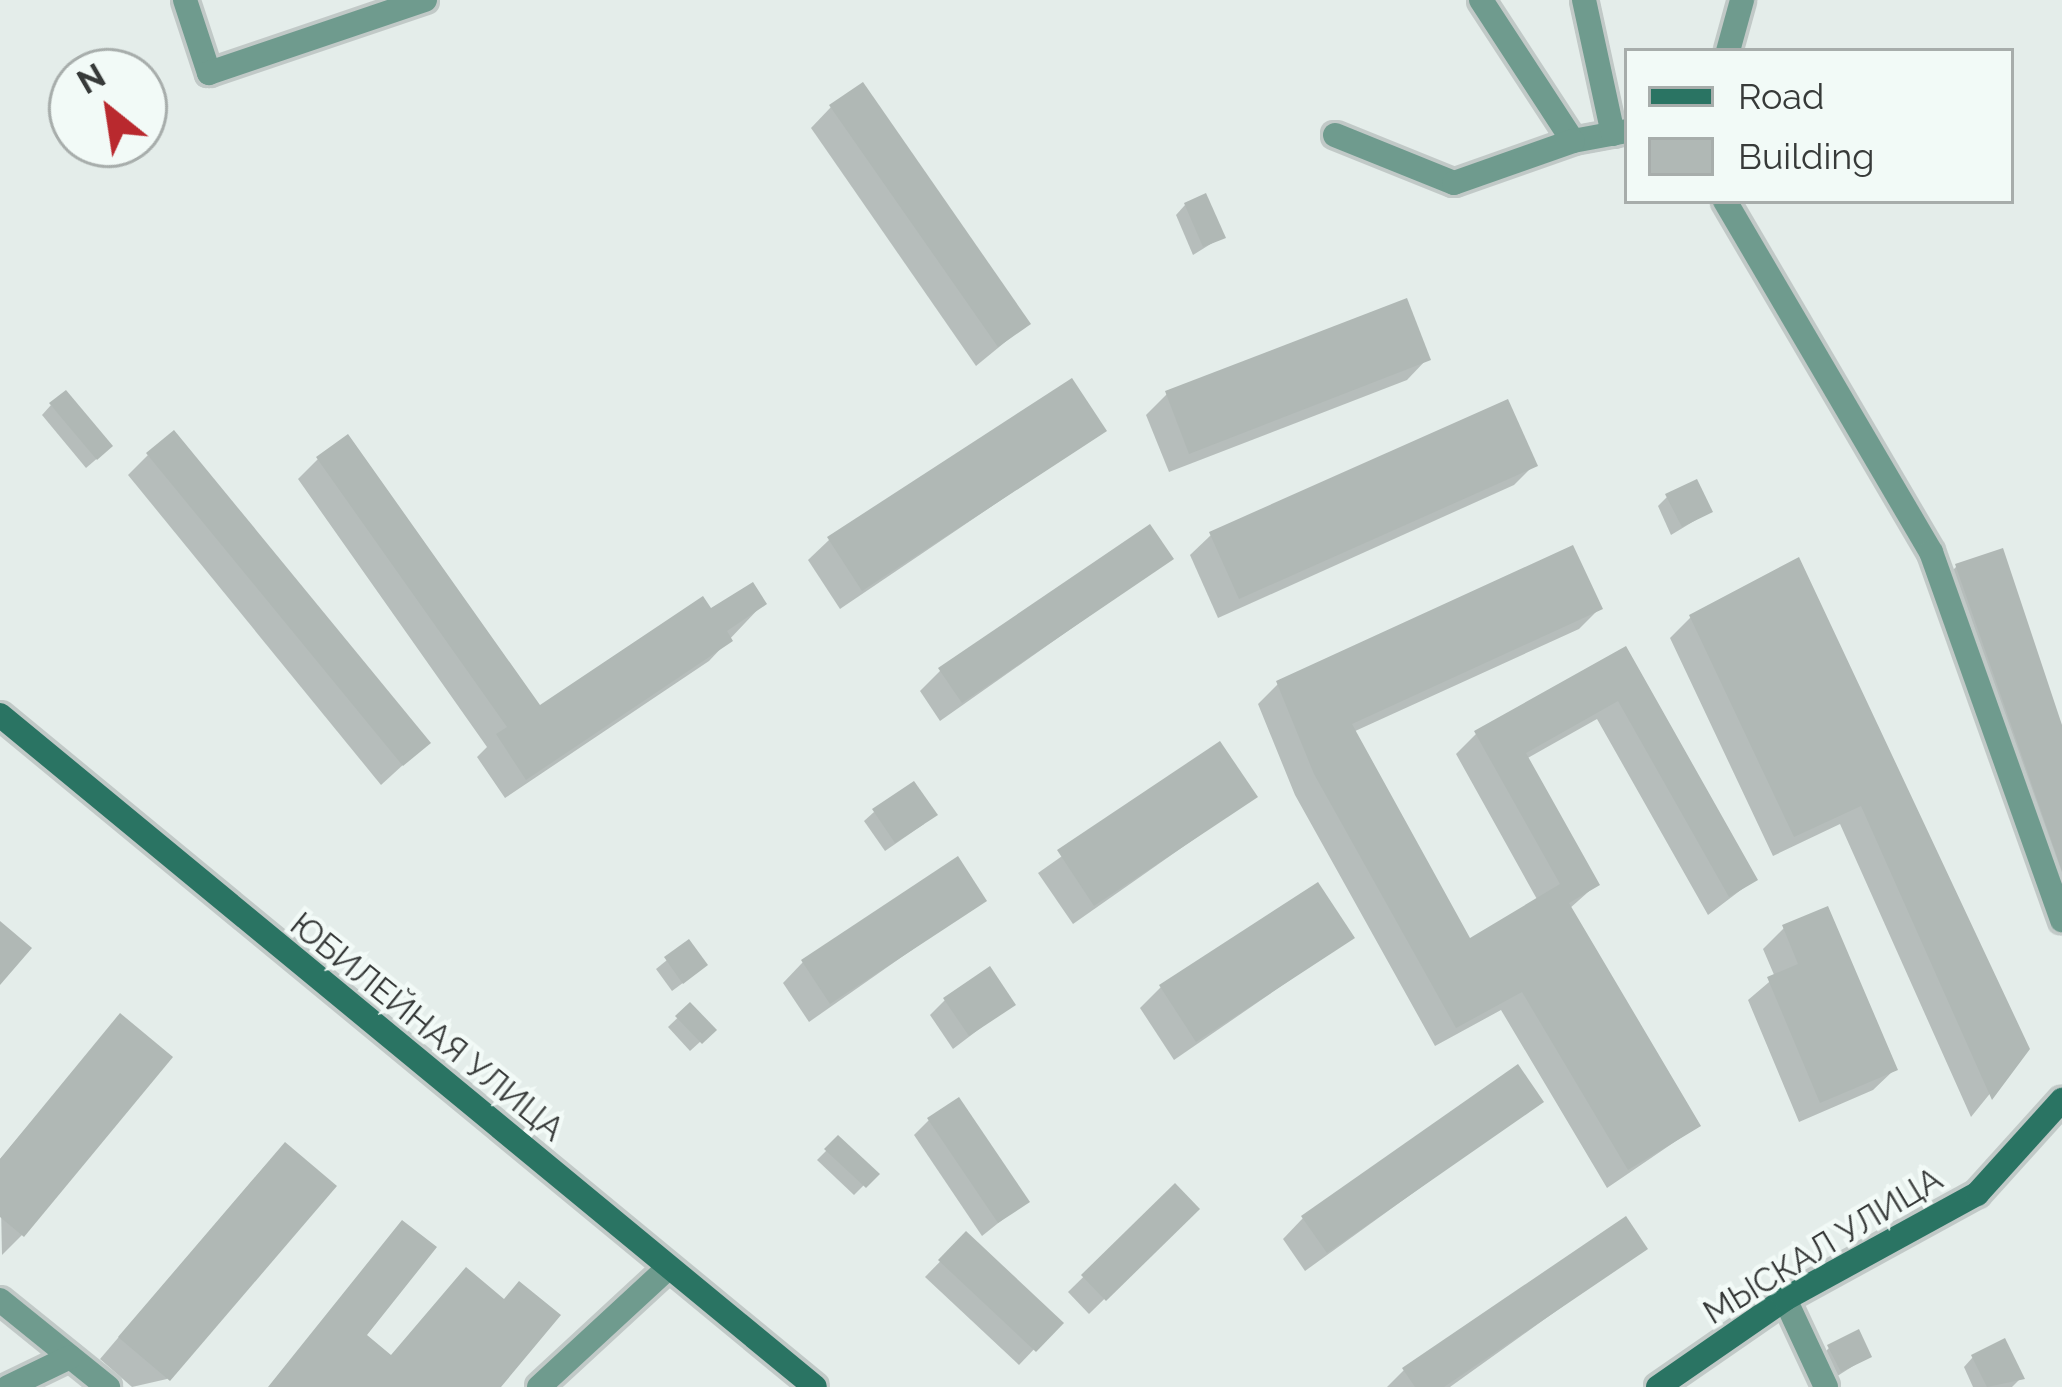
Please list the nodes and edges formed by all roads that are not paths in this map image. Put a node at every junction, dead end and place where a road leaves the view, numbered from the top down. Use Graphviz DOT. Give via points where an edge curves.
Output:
graph roads {
  1 [pos="185,0"];
  2 [pos="424,0"];
  3 [pos="1481,0"];
  4 [pos="1584,0"];
  5 [pos="1742,0"];
  6 [pos="1729,48"];
  7 [pos="1620,132"];
  8 [pos="1335,135"];
  9 [pos="1573,141"];
  10 [pos="1727,204"];
  11 [pos="0,715"];
  12 [pos="2062,920"];
  13 [pos="2062,1100"];
  14 [pos="668,1268"];
  15 [pos="1785,1299"];
  16 [pos="0,1300"];
  17 [pos="70,1357"];
  18 [pos="8,1387"];
  19 [pos="108,1387"];
  20 [pos="539,1387"];
  21 [pos="815,1387"];
  22 [pos="1658,1387"];
  23 [pos="1826,1387"];
  1 -- 2 [label="street" via="208,73"];
  3 -- 9 [label="street"];
  4 -- 7 [label="street"];
  5 -- 6 [label="street"];
  7 -- 9 [label="street"];
  8 -- 9 [label="street" via="1454,183"];
  10 -- 12 [label="street" via="1931,551"];
  11 -- 14 [label="main road, ЮБИЛЕЙНАЯ УЛИЦА"];
  13 -- 15 [label="main road, МЫСКАЛ УЛИЦА" via="1976,1194"];
  14 -- 20 [label="street"];
  14 -- 21 [label="main road, ЮБИЛЕЙНАЯ УЛИЦА"];
  15 -- 22 [label="main road, МЫСКАЛ УЛИЦА"];
  15 -- 23 [label="street"];
  16 -- 17 [label="street"];
  17 -- 18 [label="street"];
  17 -- 19 [label="street"];
}
